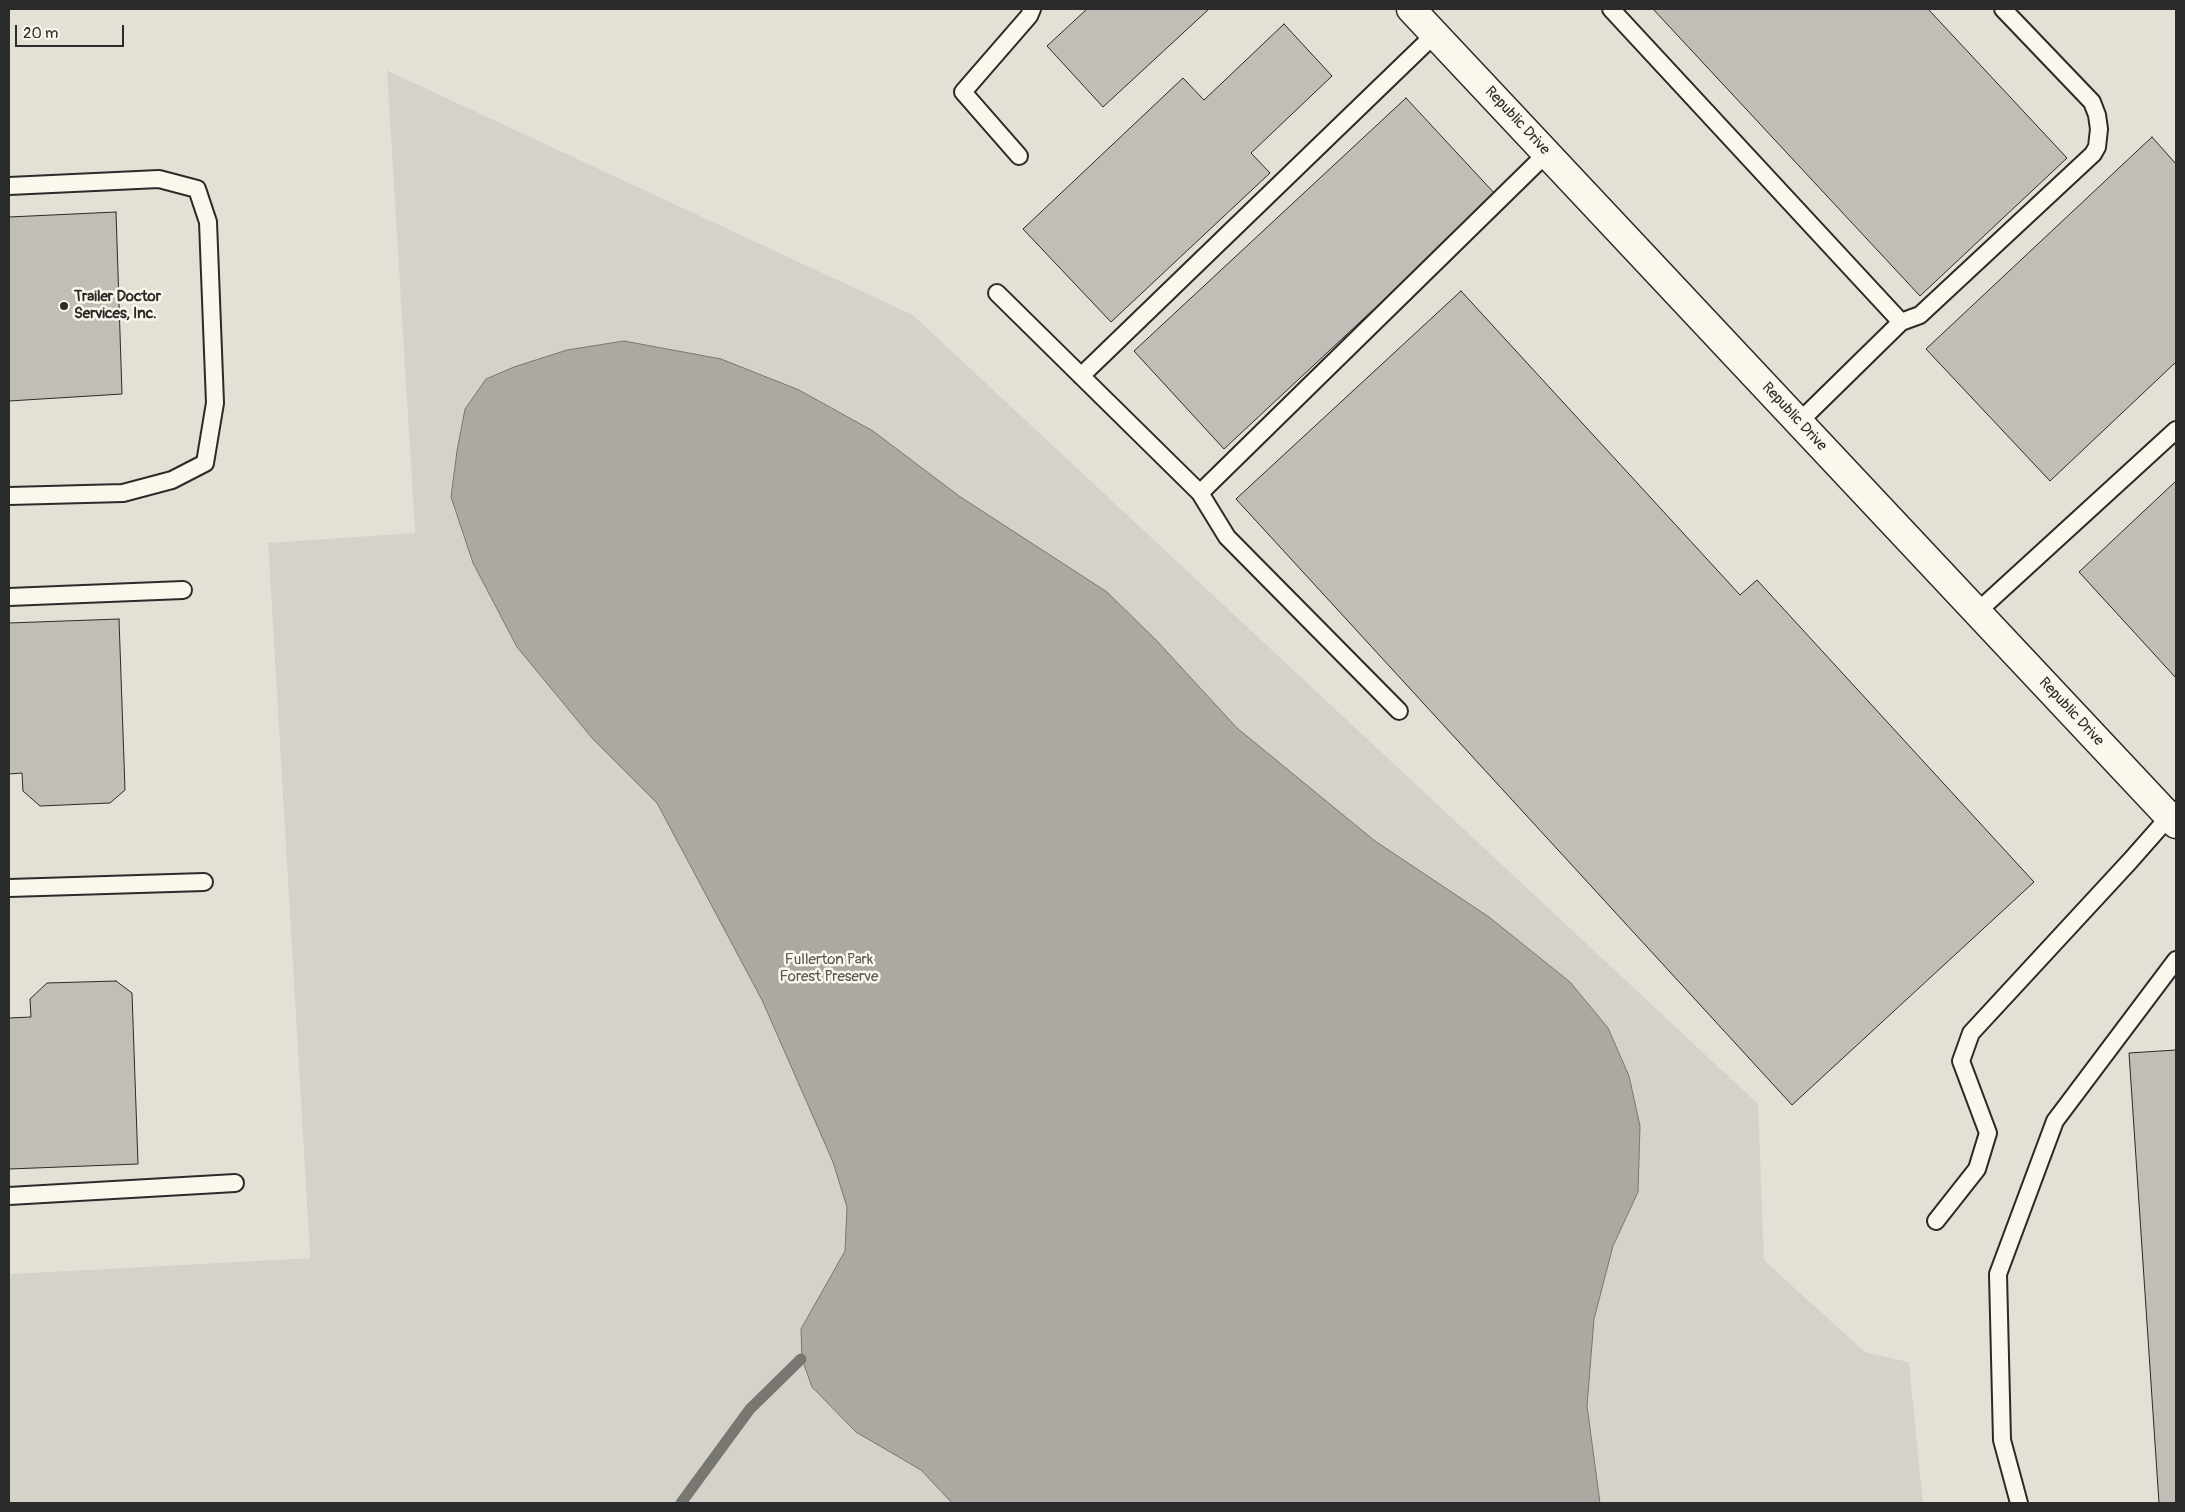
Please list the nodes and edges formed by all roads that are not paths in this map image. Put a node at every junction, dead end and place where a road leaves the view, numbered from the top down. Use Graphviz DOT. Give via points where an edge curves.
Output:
graph roads {
  1 [pos="1032,9"];
  2 [pos="1411,9"];
  3 [pos="1611,9"];
  4 [pos="2003,9"];
  5 [pos="1435,34"];
  6 [pos="1547,153"];
  7 [pos="1019,156"];
  8 [pos="9,186"];
  9 [pos="997,293"];
  10 [pos="1901,322"];
  11 [pos="1081,376"];
  12 [pos="1799,422"];
  13 [pos="2176,430"];
  14 [pos="1200,494"];
  15 [pos="9,496"];
  16 [pos="184,590"];
  17 [pos="9,597"];
  18 [pos="1976,612"];
  19 [pos="1399,711"];
  20 [pos="2174,816"];
  21 [pos="204,882"];
  22 [pos="9,888"];
  23 [pos="2176,960"];
  24 [pos="235,1184"];
  25 [pos="9,1196"];
  26 [pos="1936,1221"];
  27 [pos="2019,1503"];
  1 -- 7 [label="lane" via="963,92"];
  2 -- 5 [label="street, Republic Drive"];
  3 -- 10 [label="lane"];
  4 -- 10 [label="lane" via="2092,102 2099,129 2096,147 2093,154 1920,315"];
  5 -- 6 [label="street, Republic Drive"];
  5 -- 11 [label="lane"];
  6 -- 12 [label="street, Republic Drive"];
  6 -- 14 [label="lane"];
  8 -- 15 [label="lane" via="159,179 196,189 208,222 216,403 205,464 172,480 123,493"];
  9 -- 11 [label="lane"];
  10 -- 12 [label="lane"];
  11 -- 14 [label="lane"];
  12 -- 18 [label="street, Republic Drive"];
  13 -- 18 [label="lane"];
  14 -- 19 [label="lane" via="1227,537"];
  16 -- 17 [label="lane"];
  18 -- 20 [label="street, Republic Drive"];
  20 -- 26 [label="lane" via="1971,1033 1962,1061 1988,1133 1977,1169"];
  21 -- 22 [label="lane"];
  23 -- 27 [label="lane" via="2055,1121 1998,1274 2002,1440"];
  24 -- 25 [label="lane"];
}
